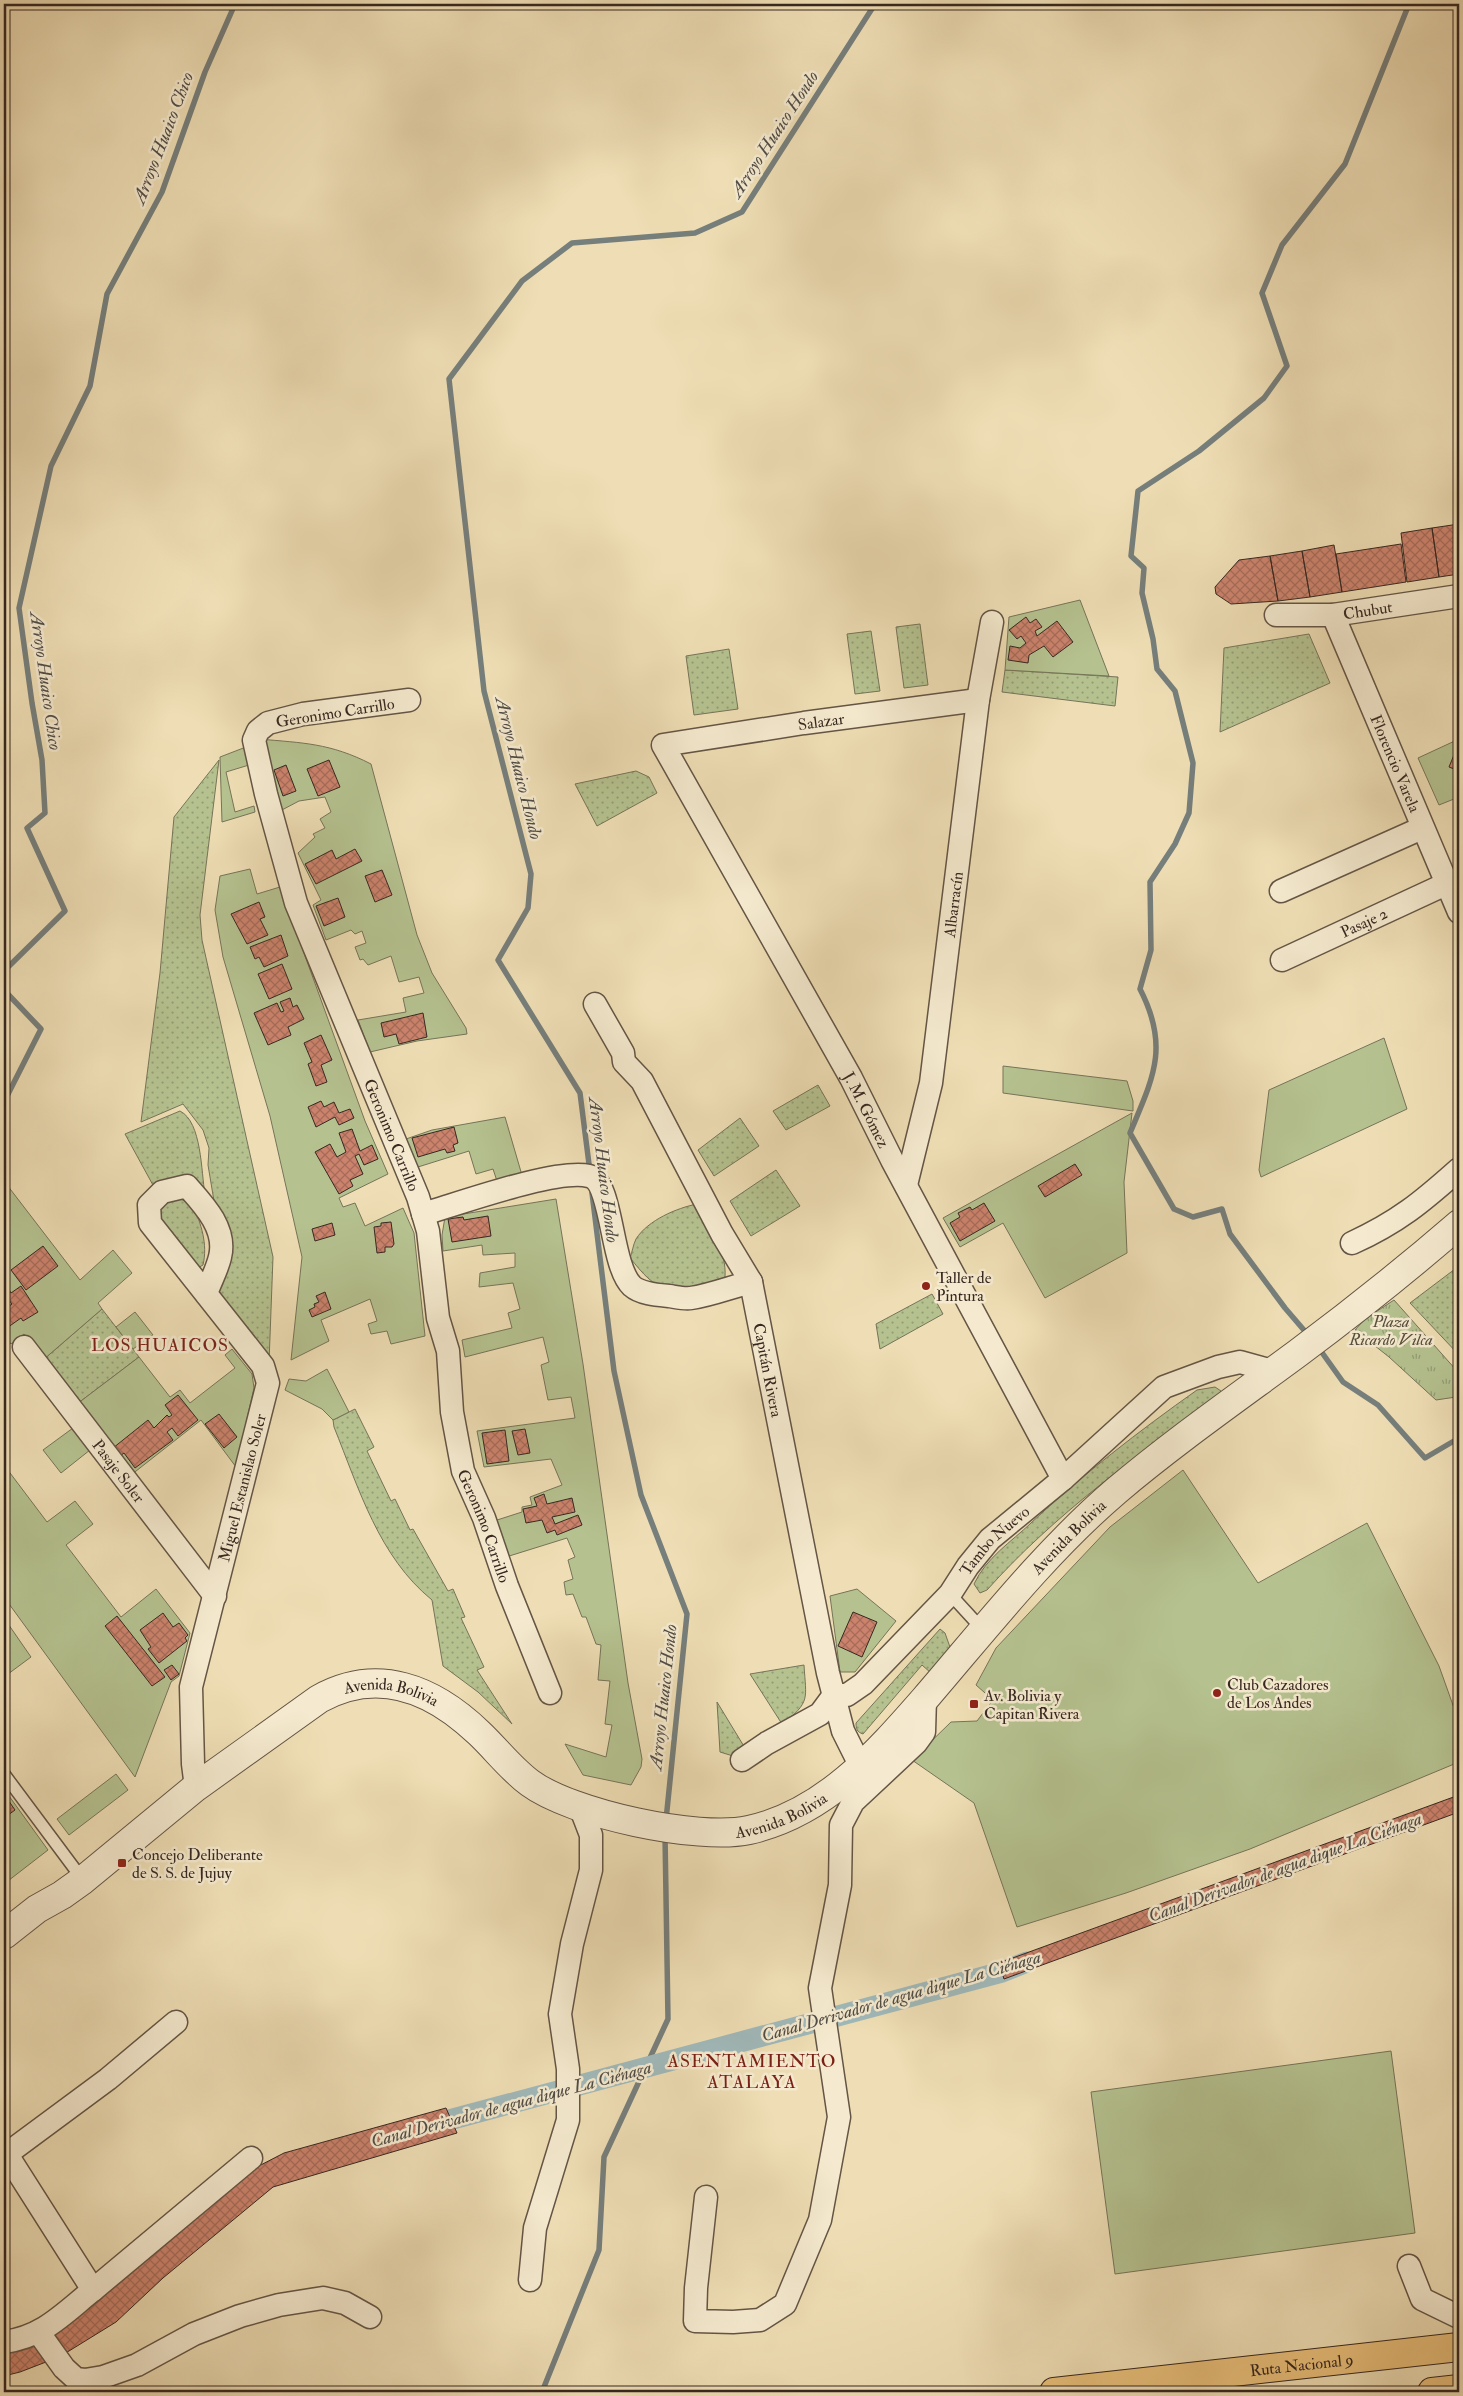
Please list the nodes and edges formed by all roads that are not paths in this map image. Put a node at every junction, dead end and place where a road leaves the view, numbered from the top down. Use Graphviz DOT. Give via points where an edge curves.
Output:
graph roads {
  1 [pos="1459,596"];
  2 [pos="1276,615"];
  3 [pos="1333,615"];
  4 [pos="992,622"];
  5 [pos="409,700"];
  6 [pos="978,700"];
  7 [pos="663,745"];
  8 [pos="1422,828"];
  9 [pos="1446,884"];
  10 [pos="1281,891"];
  11 [pos="1459,912"];
  12 [pos="1282,960"];
  13 [pos="595,1004"];
  14 [pos="1459,1169"];
  15 [pos="906,1185"];
  16 [pos="423,1214"];
  17 [pos="1459,1224"];
  18 [pos="1352,1243"];
  19 [pos="750,1282"];
  20 [pos="206,1294"];
  21 [pos="24,1347"];
  22 [pos="1272,1371"];
  23 [pos="1063,1479"];
  24 [pos="950,1594"];
  25 [pos="215,1596"];
  26 [pos="984,1630"];
  27 [pos="550,1693"];
  28 [pos="834,1695"];
  29 [pos="925,1698"];
  30 [pos="742,1760"];
  31 [pos="861,1767"];
  32 [pos="4,1774"];
  33 [pos="196,1787"];
  34 [pos="581,1809"];
  35 [pos="83,1880"];
  36 [pos="4,1935"];
  37 [pos="176,2022"];
  38 [pos="5,2153"];
  39 [pos="251,2158"];
  40 [pos="706,2197"];
  41 [pos="1409,2266"];
  42 [pos="530,2280"];
  43 [pos="93,2290"];
  44 [pos="370,2317"];
  45 [pos="1459,2317"];
  46 [pos="39,2332"];
  47 [pos="4,2342"];
  48 [pos="1459,2347"];
  49 [pos="1459,2389"];
  50 [pos="1054,2392"];
  51 [pos="1432,2392"];
  1 -- 3 [label="street, Chubut"];
  2 -- 3 [label="street, Chubut"];
  3 -- 8 [label="street, Florencio Varela"];
  4 -- 6 [label="street, Albarracín"];
  5 -- 16 [label="street, Geronimo Carrillo" via="303,714 268,723 258,731 254,740 296,903 364,1062"];
  6 -- 7 [label="street, Salazar"];
  6 -- 15 [label="street, Albarracín" via="931,1083"];
  7 -- 15 [label="street, J. M. Gómez" via="851,1078"];
  8 -- 9 [label="street, Florencio Varela"];
  8 -- 10 [label="street"];
  9 -- 11 [label="street, Florencio Varela"];
  9 -- 12 [label="street, Pasaje 2"];
  13 -- 19 [label="street, Capitán Rivera" via="623,1053 624,1062 642,1081"];
  14 -- 18 [label="street" via="1416,1207 1385,1228"];
  15 -- 23 [label="street, J. M. Gómez"];
  16 -- 19 [label="street" via="533,1182 590,1176 600,1183 613,1241 632,1286 652,1295 690,1298"];
  16 -- 27 [label="street, Geronimo Carrillo" via="428,1231 438,1318 448,1351 452,1412 463,1471"];
  17 -- 22 [label="street, Avenida Bolivia" via="1344,1318"];
  19 -- 28 [label="street, Capitán Rivera"];
  20 -- 20 [label="street, Miguel Estanislao Soler" via="150,1223 149,1205 162,1192 187,1186 209,1210 218,1232 220,1256"];
  20 -- 25 [label="street, Miguel Estanislao Soler" via="263,1366 268,1383"];
  21 -- 25 [label="street, Pasaje Soler"];
  22 -- 23 [label="street, Tambo Nuevo" via="1240,1362 1164,1387"];
  22 -- 26 [label="street, Avenida Bolivia" via="1110,1497 1041,1564"];
  23 -- 24 [label="street, Tambo Nuevo" via="990,1539"];
  24 -- 26 [label="lane"];
  24 -- 28 [label="street, Tambo Nuevo" via="863,1684 847,1695"];
  25 -- 33 [label="street, Miguel Estanislao Soler" via="191,1686"];
  26 -- 29 [label="street, Avenida Bolivia"];
  28 -- 30 [label="street" via="820,1714"];
  28 -- 31 [label="street, Capitán Rivera" via="843,1731"];
  29 -- 31 [label="street, Avenida Bolivia"];
  29 -- 40 [label="street" via="924,1732 852,1802 841,1825 840,1884 820,1988 839,2117 820,2220 785,2304 760,2320 695,2321"];
  31 -- 34 [label="street, Avenida Bolivia" via="824,1797 749,1830 720,1833 617,1818"];
  32 -- 35 [label="lane"];
  33 -- 34 [label="street, Avenida Bolivia" via="319,1699 348,1686 378,1683 412,1689 435,1699 464,1719 530,1784"];
  33 -- 35 [label="street, Avenida Bolivia"];
  34 -- 42 [label="street" via="591,1835 591,1870 572,1944 560,2014 568,2069 568,2120 535,2228"];
  35 -- 36 [label="street, Avenida Bolivia"];
  37 -- 38 [label="street" via="108,2078"];
  38 -- 43 [label="street"];
  39 -- 43 [label="street"];
  41 -- 45 [label="street" via="1422,2299"];
  43 -- 46 [label="street"];
  44 -- 46 [label="street" via="345,2303 323,2298 279,2305 194,2334 137,2364 85,2380 76,2379 64,2368"];
  46 -- 47 [label="street"];
  48 -- 50 [label="highway, Ruta Nacional 9"];
  49 -- 51 [label="highway"];
}
